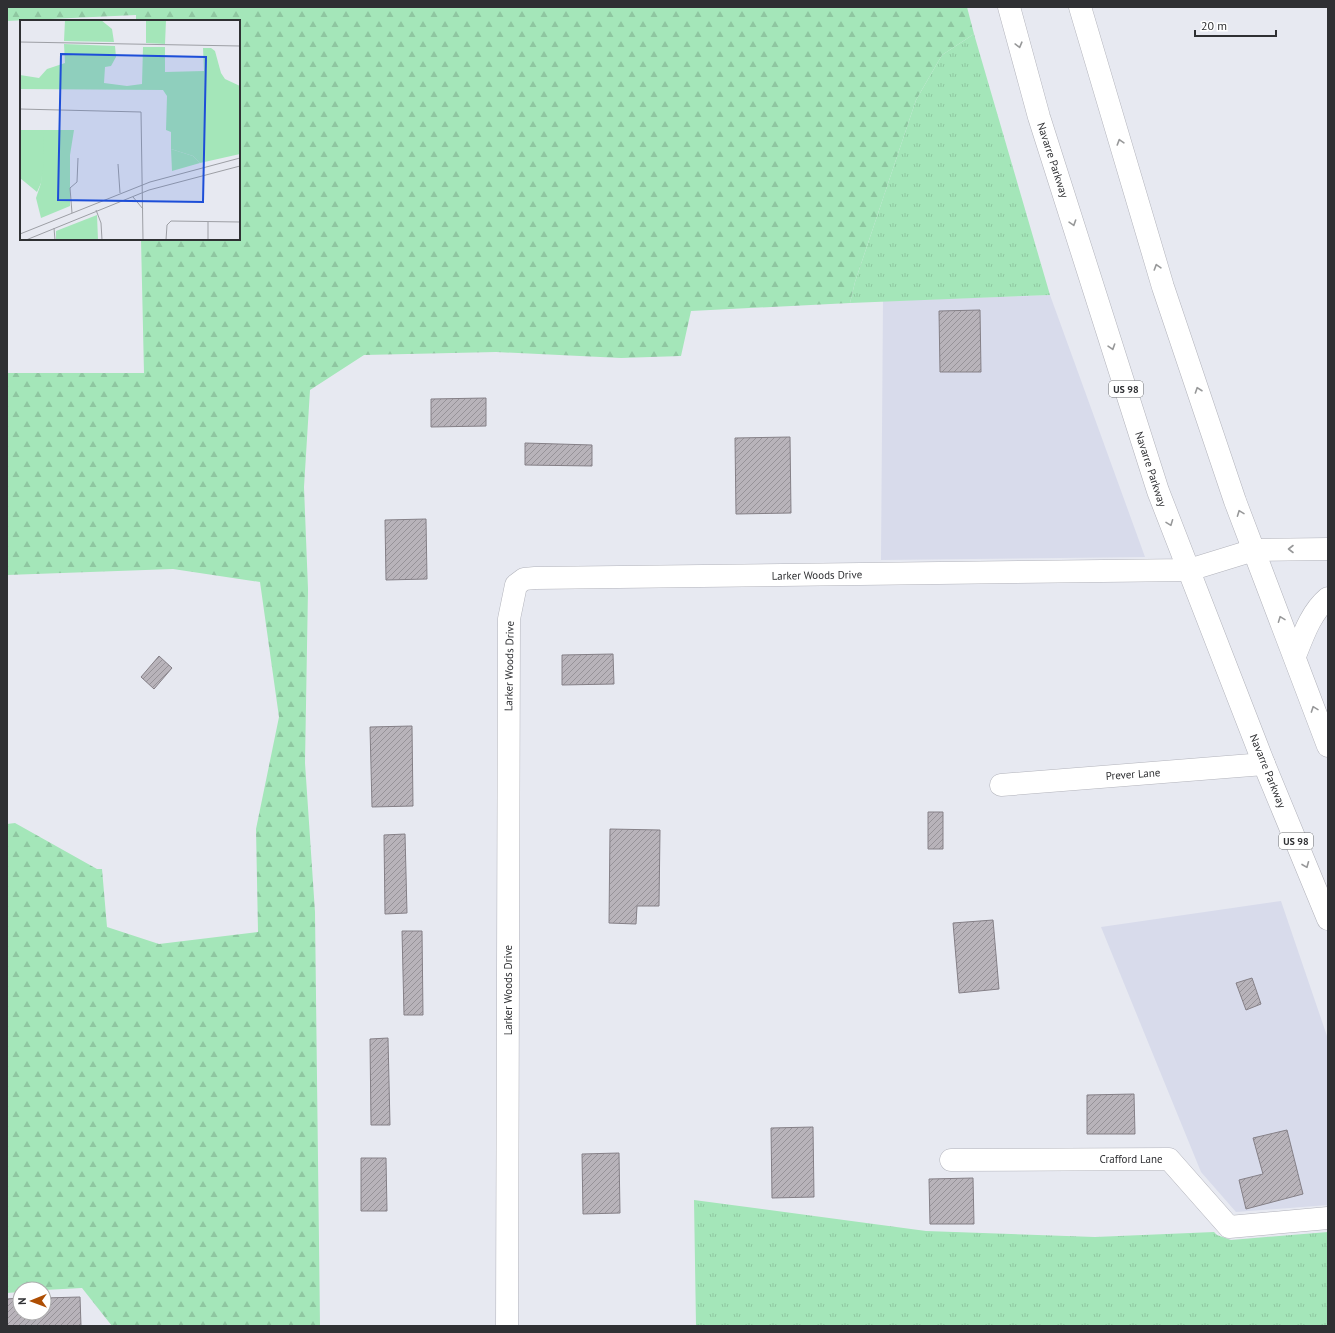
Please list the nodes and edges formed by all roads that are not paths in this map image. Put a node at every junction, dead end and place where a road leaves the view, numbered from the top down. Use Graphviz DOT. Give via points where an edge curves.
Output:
graph roads {
  1 [pos="1009,7"];
  2 [pos="1080,7"];
  3 [pos="1328,549"];
  4 [pos="1254,550"];
  5 [pos="1188,570"];
  6 [pos="1328,598"];
  7 [pos="1295,656"];
  8 [pos="1328,746"];
  9 [pos="1264,764"];
  10 [pos="1001,785"];
  11 [pos="1328,919"];
  12 [pos="952,1160"];
  13 [pos="1328,1218"];
  14 [pos="507,1326"];
  1 -- 5 [label="main road, Navarre Parkway / US 98, one-way" via="1039,118 1158,491"];
  4 -- 2 [label="main road, one-way" via="1163,287"];
  3 -- 4 [label="main road, one-way"];
  4 -- 5 [label="main road"];
  7 -- 4 [label="main road, one-way"];
  5 -- 9 [label="main road, Navarre Parkway / US 98"];
  5 -- 14 [label="main road, Larker Woods Drive" via="535,578 524,579 516,585 509,619"];
  6 -- 7 [label="main road" via="1321,604 1308,625"];
  8 -- 7 [label="main road, one-way"];
  9 -- 10 [label="main road, Prever Lane"];
  9 -- 11 [label="main road, Navarre Parkway / US 98, one-way"];
  12 -- 13 [label="main road, Crafford Lane" via="1169,1158 1229,1226"];
}
